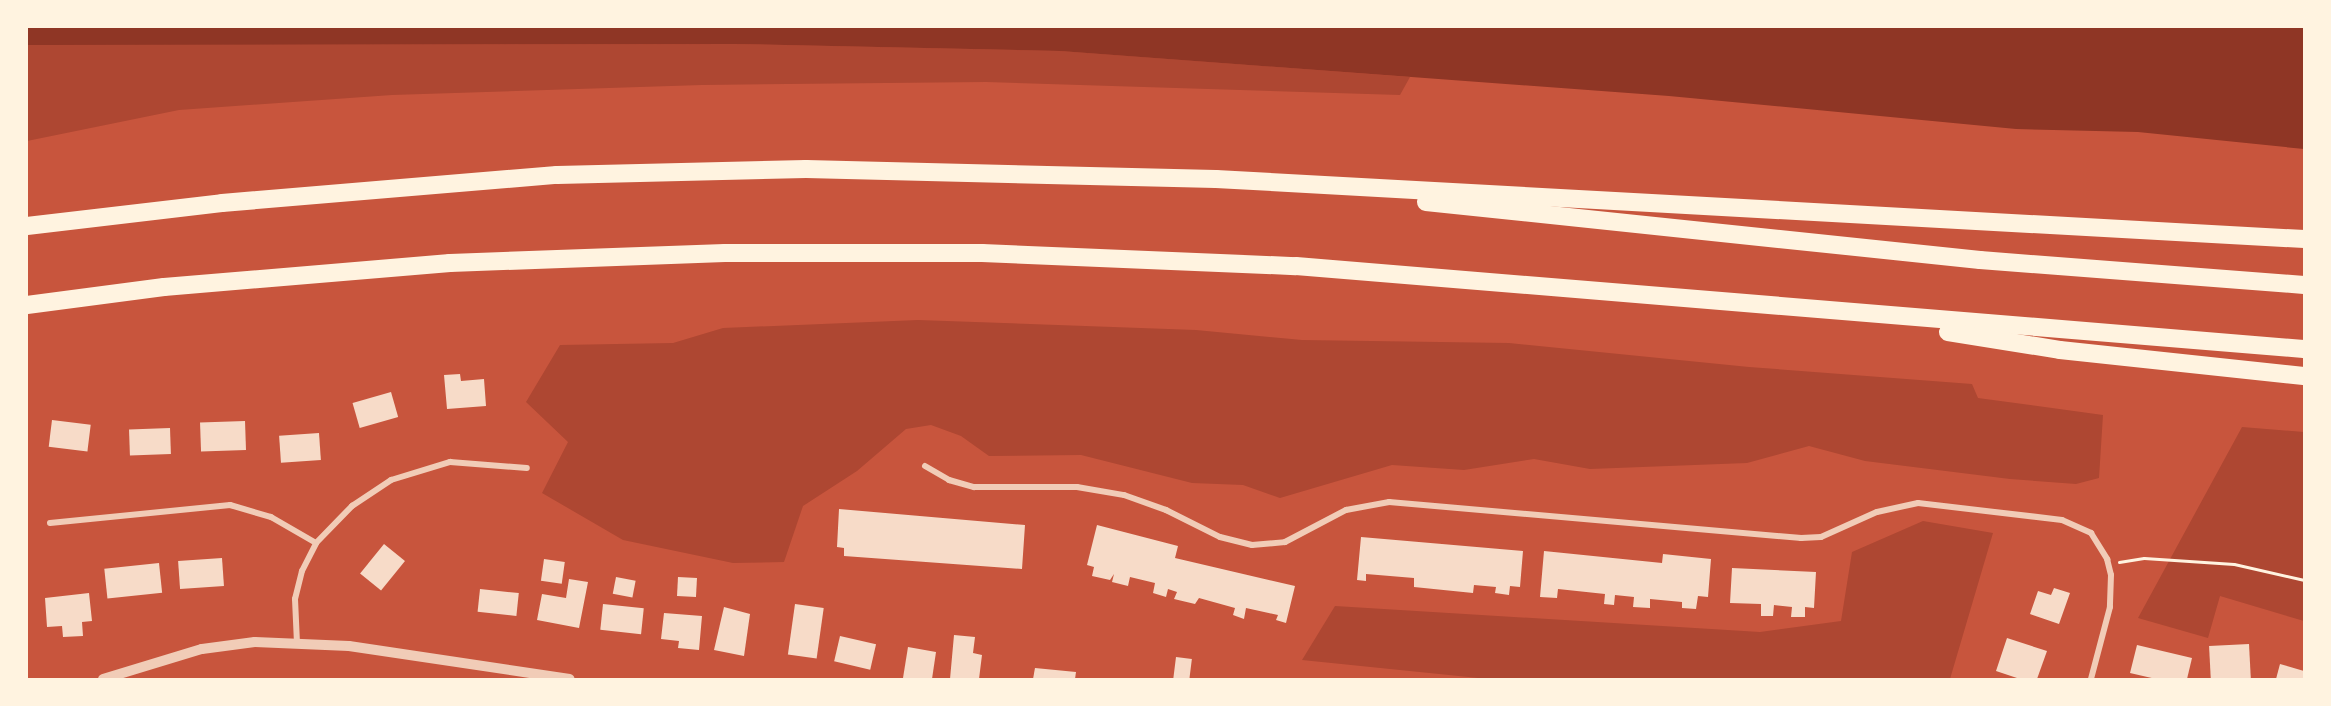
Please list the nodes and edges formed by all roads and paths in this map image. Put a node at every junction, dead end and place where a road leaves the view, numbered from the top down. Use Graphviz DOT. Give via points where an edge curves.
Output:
graph roads {
  1 [pos="1215,179"];
  2 [pos="27,226"];
  3 [pos="2304,239"];
  4 [pos="2304,285"];
  5 [pos="27,305"];
  6 [pos="1815,312"];
  7 [pos="2304,349"];
  8 [pos="2304,376"];
  9 [pos="925,466"];
  10 [pos="527,468"];
  11 [pos="50,523"];
  12 [pos="316,543"];
  13 [pos="2108,566"];
  14 [pos="2304,579"];
  15 [pos="297,643"];
  16 [pos="103,679"];
  17 [pos="570,679"];
  18 [pos="2091,679"];
  1 -- 2 [label="highway" via="806,169 557,175 222,203"];
  1 -- 3 [label="highway"];
  1 -- 4 [label="highway" via="1980,260"];
  5 -- 6 [label="highway" via="176,286 450,263 681,254 860,253 1093,256 1296,266"];
  6 -- 7 [label="highway"];
  6 -- 8 [label="highway" via="2060,350"];
  9 -- 13 [label="street" via="949,480 974,487 1077,487 1124,495 1167,510 1220,537 1252,545 1286,542 1346,510 1389,502 1802,538 1821,537 1877,512 1918,503 2062,520 2091,533"];
  10 -- 12 [label="street" via="450,462 419,469 391,480 360,500"];
  11 -- 12 [label="street" via="230,505 271,516"];
  12 -- 15 [label="street" via="296,592"];
  13 -- 14 [label="path" via="2144,558 2234,564"];
  13 -- 18 [label="street" via="2110,607"];
  15 -- 16 [label="street" via="255,642 202,649"];
  15 -- 17 [label="street" via="349,646"];
}
